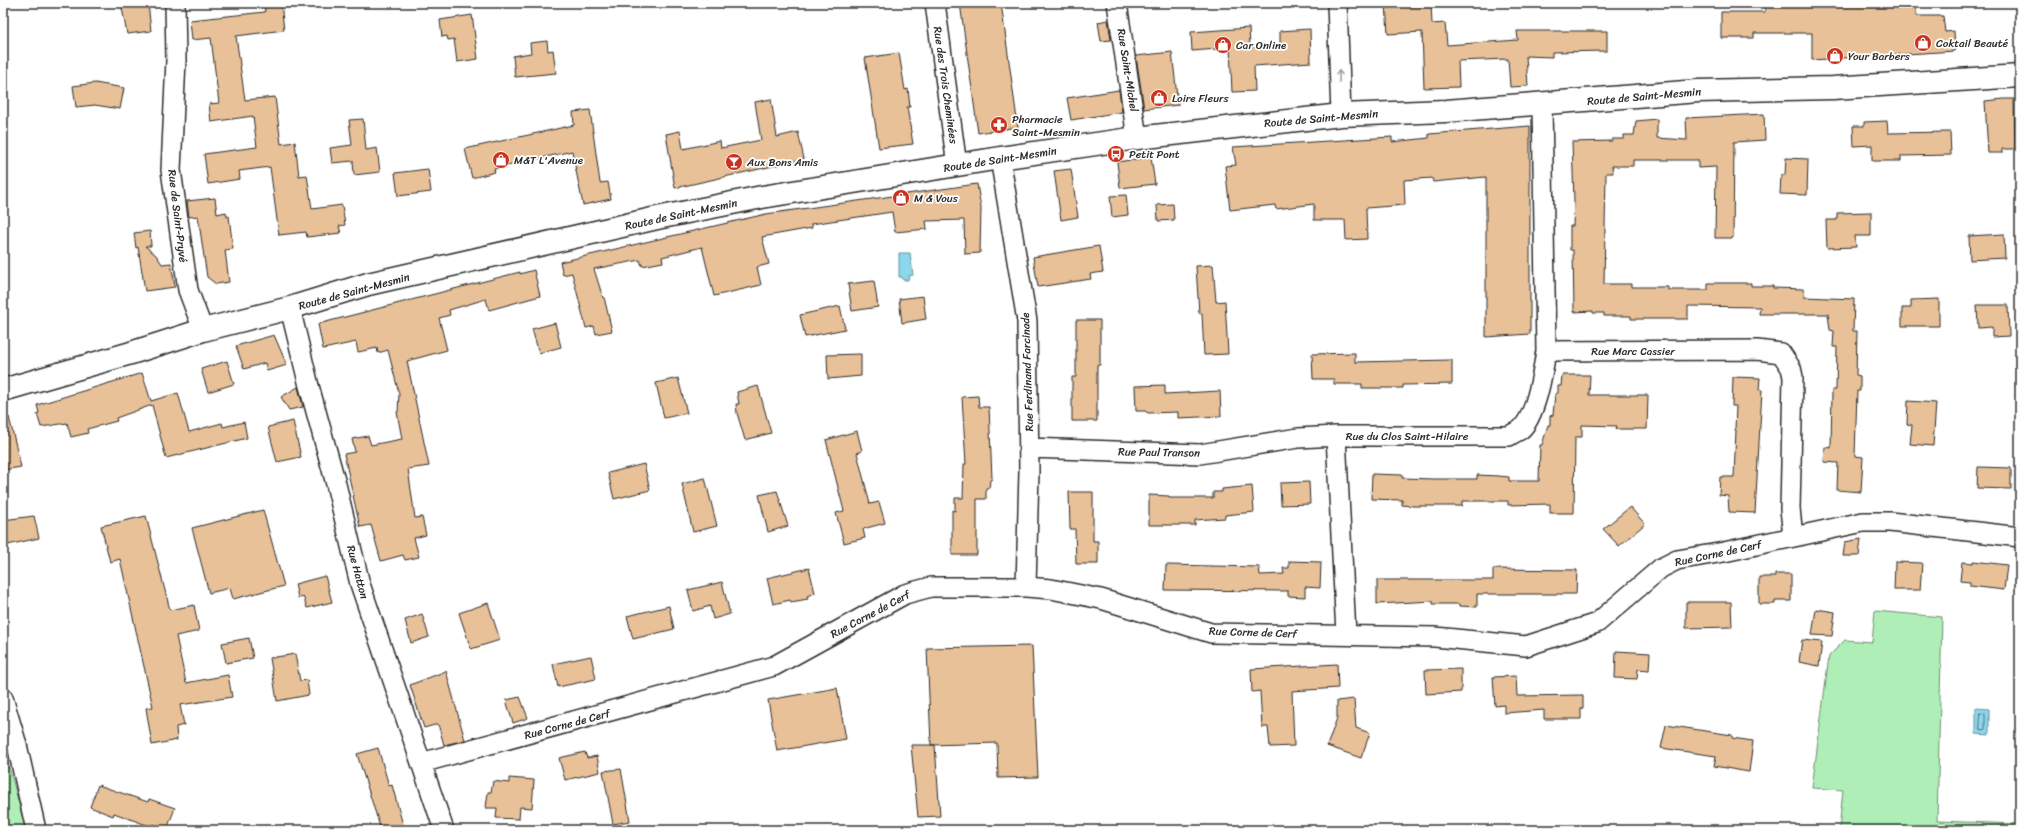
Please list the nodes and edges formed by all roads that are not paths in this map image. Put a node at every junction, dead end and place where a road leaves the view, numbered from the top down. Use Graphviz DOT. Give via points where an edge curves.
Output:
graph roads {
  1 [pos="176,3"];
  2 [pos="935,3"];
  3 [pos="1117,3"];
  4 [pos="1338,3"];
  5 [pos="2020,76"];
  6 [pos="1542,104"];
  7 [pos="1341,115"];
  8 [pos="1137,138"];
  9 [pos="1000,158"];
  10 [pos="957,166"];
  11 [pos="290,308"];
  12 [pos="203,330"];
  13 [pos="1546,351"];
  14 [pos="3,390"];
  15 [pos="1336,436"];
  16 [pos="1029,448"];
  17 [pos="1793,536"];
  18 [pos="2020,537"];
  19 [pos="1026,587"];
  20 [pos="1346,634"];
  21 [pos="3,698"];
  22 [pos="421,763"];
  23 [pos="36,830"];
  24 [pos="444,830"];
  1 -- 12 [label="street, Rue de Saint-Pryvé" via="171,170 188,290"];
  2 -- 10 [label="street, Rue des Trois Cheminées"];
  3 -- 8 [label="street, Rue Saint-Michel"];
  7 -- 4 [label="street, one-way"];
  5 -- 6 [label="main road, Route de Saint-Mesmin" via="1833,88 1698,91"];
  6 -- 7 [label="main road, Route de Saint-Mesmin"];
  6 -- 13 [label="street"];
  7 -- 8 [label="main road, Route de Saint-Mesmin"];
  8 -- 9 [label="main road, Route de Saint-Mesmin"];
  9 -- 10 [label="main road, Route de Saint-Mesmin"];
  9 -- 16 [label="street, Rue Ferdinand Farcinade" via="1027,321"];
  10 -- 11 [label="main road, Route de Saint-Mesmin" via="762,197 665,217 368,284"];
  11 -- 12 [label="main road, Route de Saint-Mesmin"];
  11 -- 22 [label="street, Rue Hatton" via="360,584"];
  12 -- 14 [label="main road, Route de Saint-Mesmin"];
  13 -- 15 [label="street, Rue du Clos Saint-Hilaire" via="1543,374 1528,420 1521,429 1509,436"];
  13 -- 17 [label="street, Rue Marc Cassier" via="1757,350 1781,353 1791,368 1793,377 1790,509"];
  15 -- 16 [label="street, Rue Paul Transon" via="1298,438 1200,454"];
  15 -- 20 [label="street, Rue du Clos Saint-Hilaire"];
  16 -- 19 [label="street, Rue Ferdinand Farcinade"];
  17 -- 18 [label="street, Rue Corne de Cerf" via="1870,522 1890,522"];
  17 -- 20 [label="street, Rue Corne de Cerf" via="1668,563 1597,623 1526,646 1435,637"];
  19 -- 20 [label="street, Rue Corne de Cerf" via="1101,598 1211,633"];
  19 -- 22 [label="street, Rue Corne de Cerf" via="922,588 905,594 774,666"];
  21 -- 23 [label="street" via="17,745"];
  22 -- 24 [label="street, Rue Hatton"];
}
